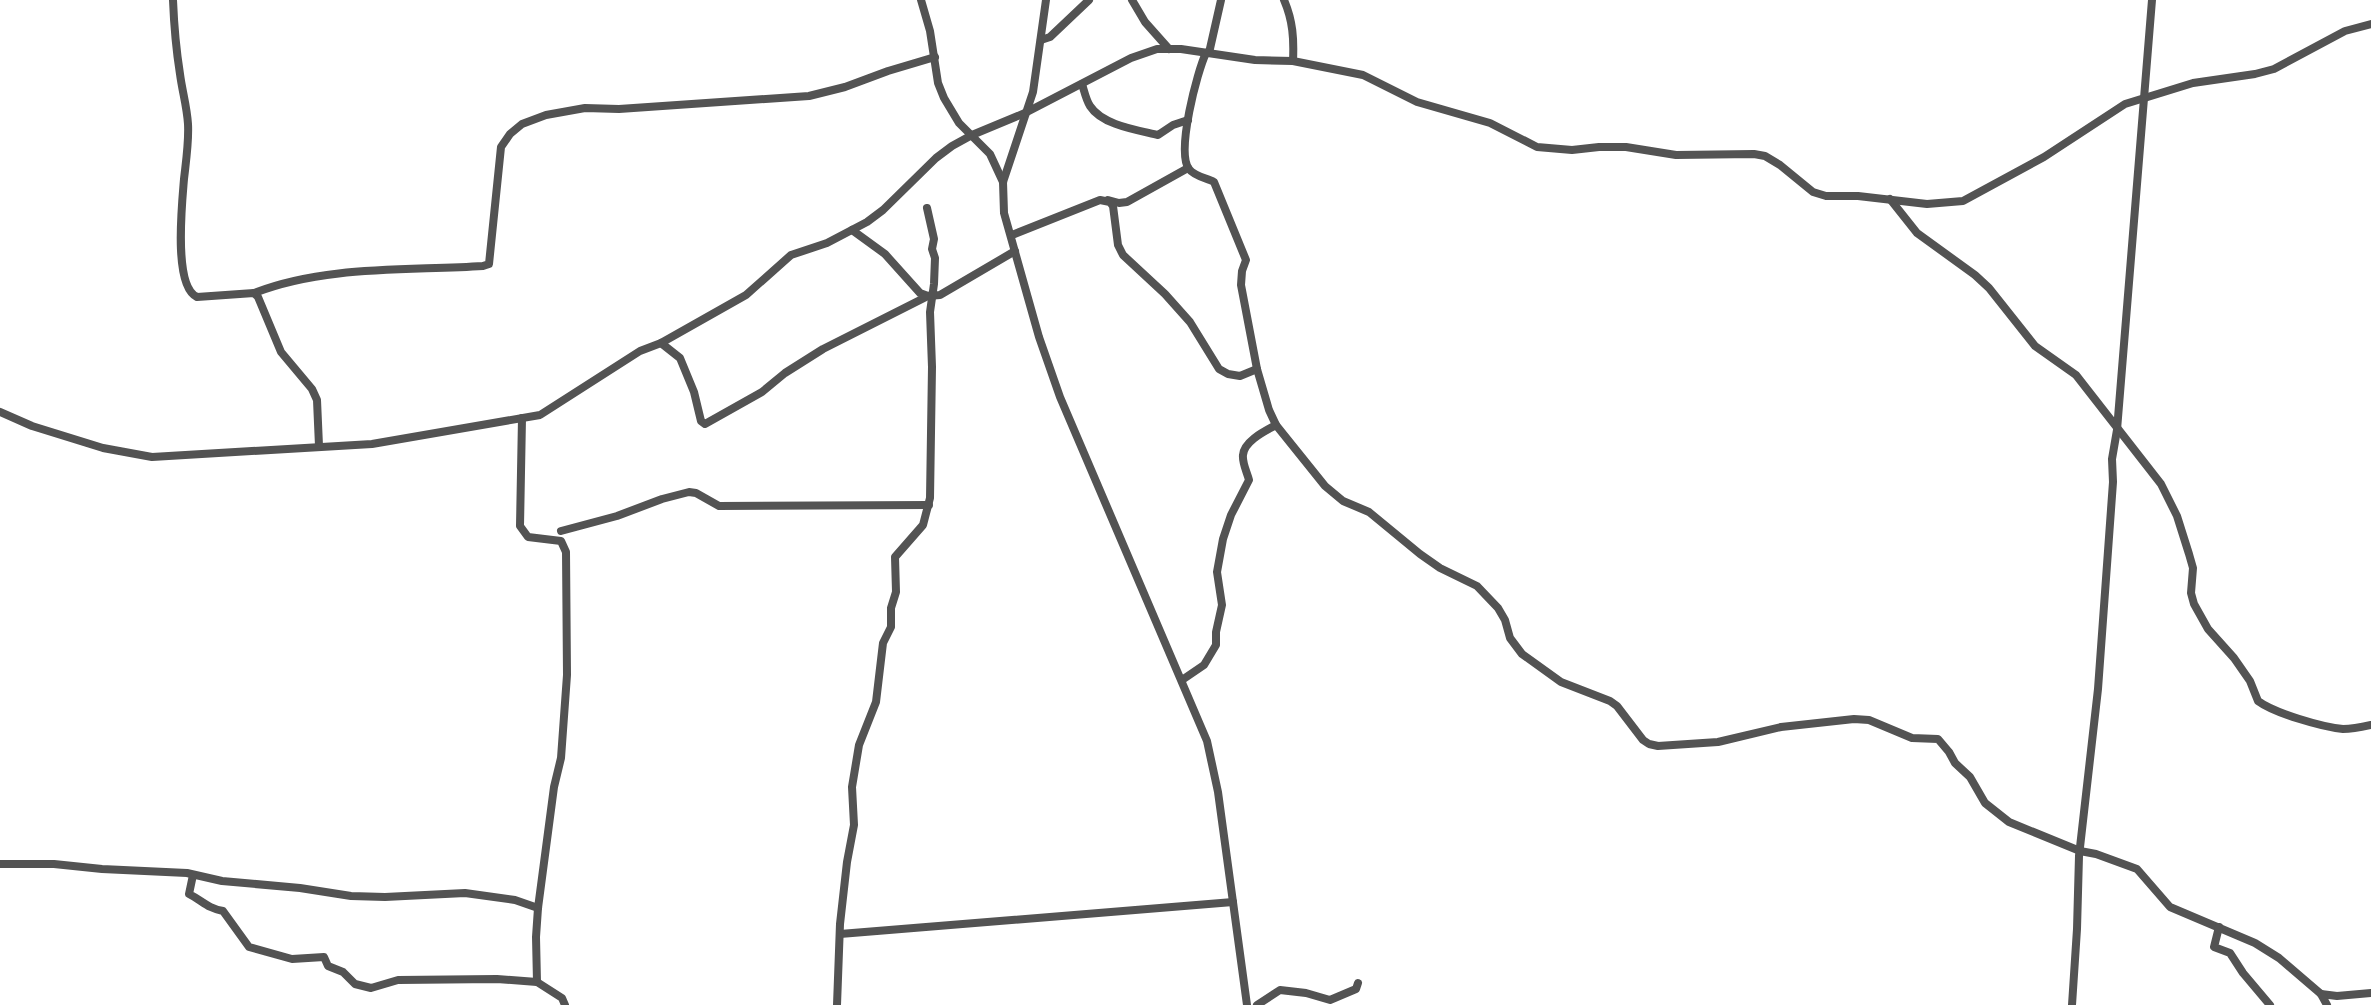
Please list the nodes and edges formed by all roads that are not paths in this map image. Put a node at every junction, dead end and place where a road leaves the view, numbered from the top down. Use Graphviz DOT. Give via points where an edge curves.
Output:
graph roads {
  1 [pos="173,0"];
  2 [pos="921,0"];
  3 [pos="1046,0"];
  4 [pos="1089,0"];
  5 [pos="1132,0"];
  6 [pos="1221,0"];
  7 [pos="1284,0"];
  8 [pos="2152,0"];
  9 [pos="2371,24"];
  10 [pos="1041,40"];
  11 [pos="1169,48"];
  12 [pos="1208,53"];
  13 [pos="935,57"];
  14 [pos="1293,62"];
  15 [pos="1082,84"];
  16 [pos="2145,98"];
  17 [pos="1026,113"];
  18 [pos="1188,120"];
  19 [pos="972,135"];
  20 [pos="1188,168"];
  21 [pos="1003,183"];
  22 [pos="1890,199"];
  23 [pos="1105,200"];
  24 [pos="927,208"];
  25 [pos="852,230"];
  26 [pos="1012,235"];
  27 [pos="1016,251"];
  28 [pos="254,293"];
  29 [pos="930,296"];
  30 [pos="661,343"];
  31 [pos="1257,369"];
  32 [pos="0,412"];
  33 [pos="522,418"];
  34 [pos="1276,425"];
  35 [pos="2117,430"];
  36 [pos="319,446"];
  37 [pos="929,506"];
  38 [pos="561,531"];
  39 [pos="1182,680"];
  40 [pos="2371,725"];
  41 [pos="2080,851"];
  42 [pos="0,864"];
  43 [pos="193,874"];
  44 [pos="1233,902"];
  45 [pos="538,908"];
  46 [pos="2218,927"];
  47 [pos="840,934"];
  48 [pos="537,981"];
  49 [pos="1358,983"];
  50 [pos="2371,993"];
  51 [pos="2321,994"];
  52 [pos="564,1005"];
  53 [pos="837,1005"];
  54 [pos="1247,1005"];
  55 [pos="1257,1005"];
  56 [pos="2072,1005"];
  57 [pos="2270,1005"];
  58 [pos="2326,1005"];
  1 -- 28 [label="street" via="188,123 180,223 186,287 197,297"];
  2 -- 13 [label="street"];
  3 -- 10 [label="street"];
  4 -- 10 [label="street" via="1050,37"];
  5 -- 11 [label="street" via="1145,22"];
  6 -- 12 [label="street"];
  7 -- 14 [label="street" via="1294,33"];
  8 -- 16 [label="street"];
  9 -- 16 [label="street" via="2345,31 2274,69 2193,83"];
  10 -- 17 [label="street"];
  11 -- 12 [label="street"];
  11 -- 15 [label="street" via="1148,51"];
  12 -- 14 [label="street"];
  12 -- 18 [label="street" via="1200,67"];
  13 -- 19 [label="street" via="944,98 959,123"];
  13 -- 28 [label="street" via="809,96 585,108 546,115 522,124 501,147 489,264 363,271 298,280"];
  14 -- 22 [label="street" via="1363,75 1417,102 1490,123 1537,147 1626,147 1676,155 1754,154 1780,165 1813,192"];
  15 -- 17 [label="street"];
  15 -- 18 [label="street" via="1089,105 1099,116 1118,126 1158,135"];
  16 -- 22 [label="street" via="2125,104 2044,157 1963,201 1927,204"];
  16 -- 35 [label="street"];
  17 -- 19 [label="street"];
  17 -- 21 [label="street"];
  18 -- 20 [label="street" via="1184,150"];
  19 -- 21 [label="street" via="990,154"];
  19 -- 25 [label="street" via="936,158 883,210"];
  20 -- 23 [label="street" via="1127,202"];
  20 -- 31 [label="street" via="1214,182 1246,260 1240,285"];
  21 -- 26 [label="street" via="1004,213"];
  22 -- 35 [label="street" via="1917,233 1989,288 2035,346 2076,375"];
  23 -- 26 [label="street"];
  23 -- 31 [label="street" via="1113,206 1123,255 1190,322 1220,369 1240,376"];
  24 -- 29 [label="street" via="935,258"];
  25 -- 29 [label="street" via="885,254 920,293"];
  25 -- 30 [label="street" via="791,255 746,295"];
  26 -- 27 [label="street"];
  27 -- 29 [label="street" via="940,295"];
  27 -- 39 [label="street" via="1060,397"];
  28 -- 36 [label="street" via="262,303 281,352 317,400"];
  29 -- 30 [label="street" via="823,349 762,392 705,424 680,358"];
  29 -- 37 [label="street"];
  30 -- 33 [label="street" via="640,351 540,415"];
  31 -- 34 [label="street"];
  32 -- 36 [label="street" via="32,426 132,455"];
  33 -- 36 [label="street" via="372,444"];
  33 -- 45 [label="street" via="520,526 528,537 561,540 566,552 567,675 561,758"];
  34 -- 39 [label="street" via="1256,437 1243,454 1249,480 1223,539 1217,572 1222,605 1216,645 1204,665"];
  34 -- 41 [label="street" via="1334,495 1369,512 1440,568 1477,586 1498,608 1510,638 1522,654 1561,682 1610,701 1649,744 1718,742 1805,723 1869,720 1912,738 1938,739 1970,777 1985,803 2009,822"];
  35 -- 40 [label="street" via="2161,484 2177,516 2193,568 2194,604 2208,629 2250,681 2258,701 2278,712 2340,728"];
  35 -- 41 [label="street" via="2098,689"];
  37 -- 38 [label="street" via="719,506 689,492"];
  37 -- 47 [label="street" via="922,525 895,557 891,627 884,643 876,702 859,745 852,787 854,837 847,862"];
  39 -- 44 [label="street" via="1213,763"];
  41 -- 46 [label="street" via="2137,869 2170,907"];
  41 -- 56 [label="street"];
  42 -- 43 [label="street"];
  43 -- 45 [label="street" via="351,896 493,895"];
  43 -- 48 [label="street" via="189,894 210,908 223,911 246,945 292,959 324,957 328,966 360,986 371,988 409,980"];
  44 -- 47 [label="street"];
  44 -- 54 [label="street"];
  45 -- 48 [label="street"];
  46 -- 51 [label="street" via="2279,958"];
  46 -- 57 [label="street" via="2214,947 2230,953"];
  47 -- 53 [label="street"];
  48 -- 52 [label="street" via="562,998"];
  49 -- 55 [label="street" via="1356,990 1333,1000 1280,990"];
  50 -- 51 [label="street"];
  51 -- 58 [label="street"];
}
